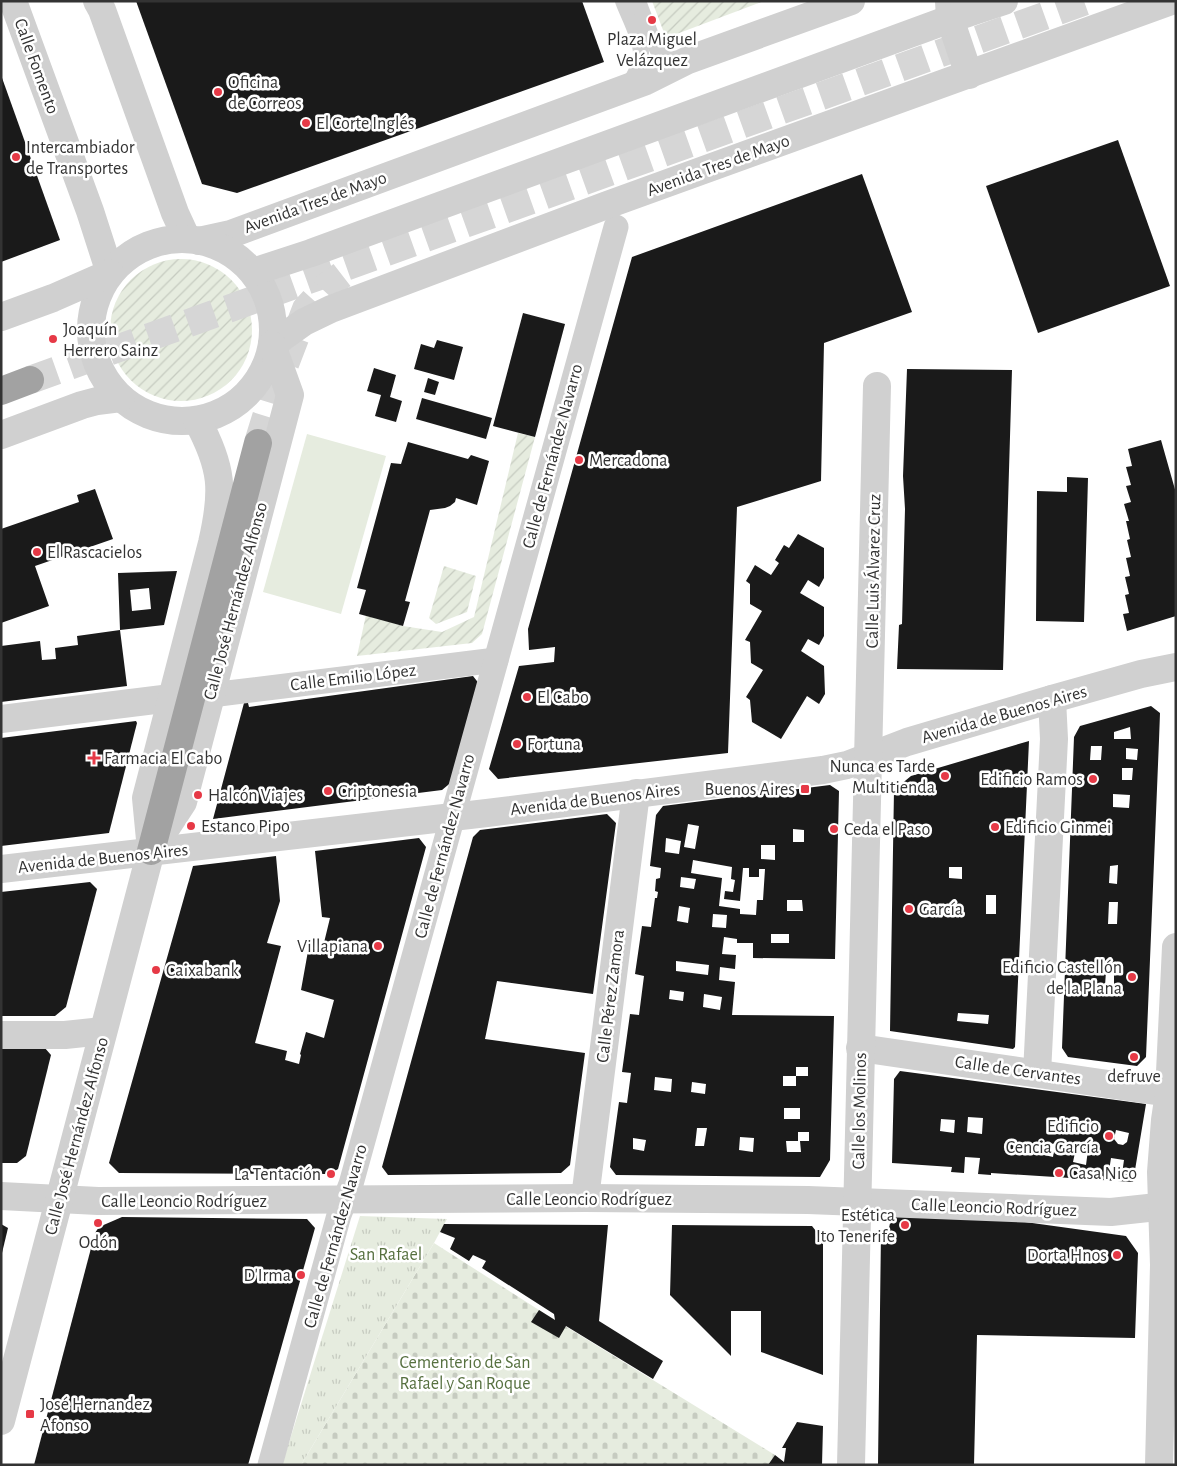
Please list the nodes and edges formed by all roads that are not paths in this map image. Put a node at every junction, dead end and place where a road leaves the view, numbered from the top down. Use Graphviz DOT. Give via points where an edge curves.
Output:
graph roads {
  1 [pos="623,1"];
  2 [pos="638,1"];
  3 [pos="851,1"];
  4 [pos="1004,1"];
  5 [pos="1171,1"];
  6 [pos="100,4"];
  7 [pos="14,6"];
  8 [pos="950,10"];
  9 [pos="688,60"];
  10 [pos="969,75"];
  11 [pos="627,88"];
  12 [pos="616,227"];
  13 [pos="193,240"];
  14 [pos="253,272"];
  15 [pos="110,273"];
  16 [pos="1,318"];
  17 [pos="272,346"];
  18 [pos="30,380"];
  19 [pos="877,386"];
  20 [pos="1,391"];
  21 [pos="121,398"];
  22 [pos="198,420"];
  23 [pos="1,434"];
  24 [pos="258,443"];
  25 [pos="496,660"];
  26 [pos="1176,667"];
  27 [pos="211,695"];
  28 [pos="171,698"];
  29 [pos="1052,699"];
  30 [pos="1,719"];
  31 [pos="869,757"];
  32 [pos="636,794"];
  33 [pos="452,817"];
  34 [pos="151,851"];
  35 [pos="1,869"];
  36 [pos="1176,947"];
  37 [pos="103,1031"];
  38 [pos="1,1036"];
  39 [pos="860,1048"];
  40 [pos="1037,1073"];
  41 [pos="1172,1093"];
  42 [pos="1,1196"];
  43 [pos="584,1198"];
  44 [pos="59,1199"];
  45 [pos="345,1200"];
  46 [pos="857,1201"];
  47 [pos="1168,1206"];
  48 [pos="1,1421"];
  49 [pos="270,1465"];
  50 [pos="851,1465"];
  51 [pos="1160,1465"];
  1 -- 11 [label="lane" via="641,54"];
  2 -- 9 [label="lane" via="658,49 667,58"];
  3 -- 9 [label="street, Avenida Tres de Mayo"];
  4 -- 8 [label="street"];
  5 -- 10 [label="street, Avenida Tres de Mayo"];
  6 -- 13 [label="street" via="175,213"];
  7 -- 15 [label="street, Calle Fomento"];
  8 -- 10 [label="street"];
  8 -- 14 [label="street" via="318,251"];
  9 -- 11 [label="street, Avenida Tres de Mayo"];
  10 -- 17 [label="street, Avenida Tres de Mayo" via="331,308 304,322"];
  11 -- 13 [label="street, Avenida Tres de Mayo" via="231,234"];
  12 -- 25 [label="street, Calle de Fernández Navarro"];
  13 -- 14 [label="street" via="216,245 231,253"];
  13 -- 15 [label="street, Avenida Tres de Mayo" via="166,241 145,247 126,257"];
  14 -- 17 [label="street" via="270,303"];
  15 -- 16 [label="street"];
  15 -- 21 [label="street" via="94,304 91,340 94,358 103,378"];
  17 -- 22 [label="street" via="267,364 253,387 223,412"];
  17 -- 27 [label="street, Calle José Hernández Alfonso" via="290,395"];
  18 -- 20 [label="highway"];
  19 -- 31 [label="street, Calle Luis Álvarez Cruz"];
  21 -- 22 [label="street" via="156,418"];
  21 -- 23 [label="street" via="82,405"];
  22 -- 28 [label="street, Calle José Hernández Alfonso" via="217,465 220,505"];
  24 -- 34 [label="highway"];
  25 -- 27 [label="street, Calle Emilio López"];
  25 -- 33 [label="street, Calle de Fernández Navarro"];
  26 -- 29 [label="street, Avenida de Buenos Aires"];
  27 -- 34 [label="street, Calle José Hernández Alfonso" via="182,802"];
  28 -- 30 [label="street"];
  28 -- 34 [label="street, Calle José Hernández Alfonso" via="146,798"];
  29 -- 31 [label="street, Avenida de Buenos Aires" via="907,742"];
  29 -- 40 [label="street" via="1054,739"];
  31 -- 32 [label="street, Avenida de Buenos Aires" via="823,770"];
  31 -- 39 [label="street, Calle los Molinos"];
  32 -- 33 [label="street, Avenida de Buenos Aires"];
  32 -- 43 [label="street, Calle Pérez Zamora"];
  33 -- 34 [label="street, Avenida de Buenos Aires"];
  33 -- 45 [label="street, Calle de Fernández Navarro"];
  34 -- 35 [label="street, Avenida de Buenos Aires"];
  34 -- 37 [label="street, Calle José Hernández Alfonso"];
  36 -- 41 [label="street"];
  37 -- 38 [label="street"];
  37 -- 44 [label="street, Calle José Hernández Alfonso"];
  39 -- 40 [label="street, Calle de Cervantes"];
  39 -- 46 [label="street, Calle los Molinos"];
  40 -- 41 [label="street, Calle de Cervantes"];
  41 -- 47 [label="street" via="1165,1120"];
  42 -- 44 [label="street, Calle Leoncio Rodríguez"];
  43 -- 45 [label="street, Calle Leoncio Rodríguez"];
  43 -- 46 [label="street, Calle Leoncio Rodríguez"];
  44 -- 45 [label="street, Calle Leoncio Rodríguez"];
  44 -- 48 [label="street, Calle José Hernández Alfonso"];
  45 -- 49 [label="street, Calle de Fernández Navarro"];
  46 -- 47 [label="street, Calle Leoncio Rodríguez" via="1111,1212"];
  46 -- 50 [label="street, Calle los Molinos"];
  47 -- 51 [label="street"];
}
